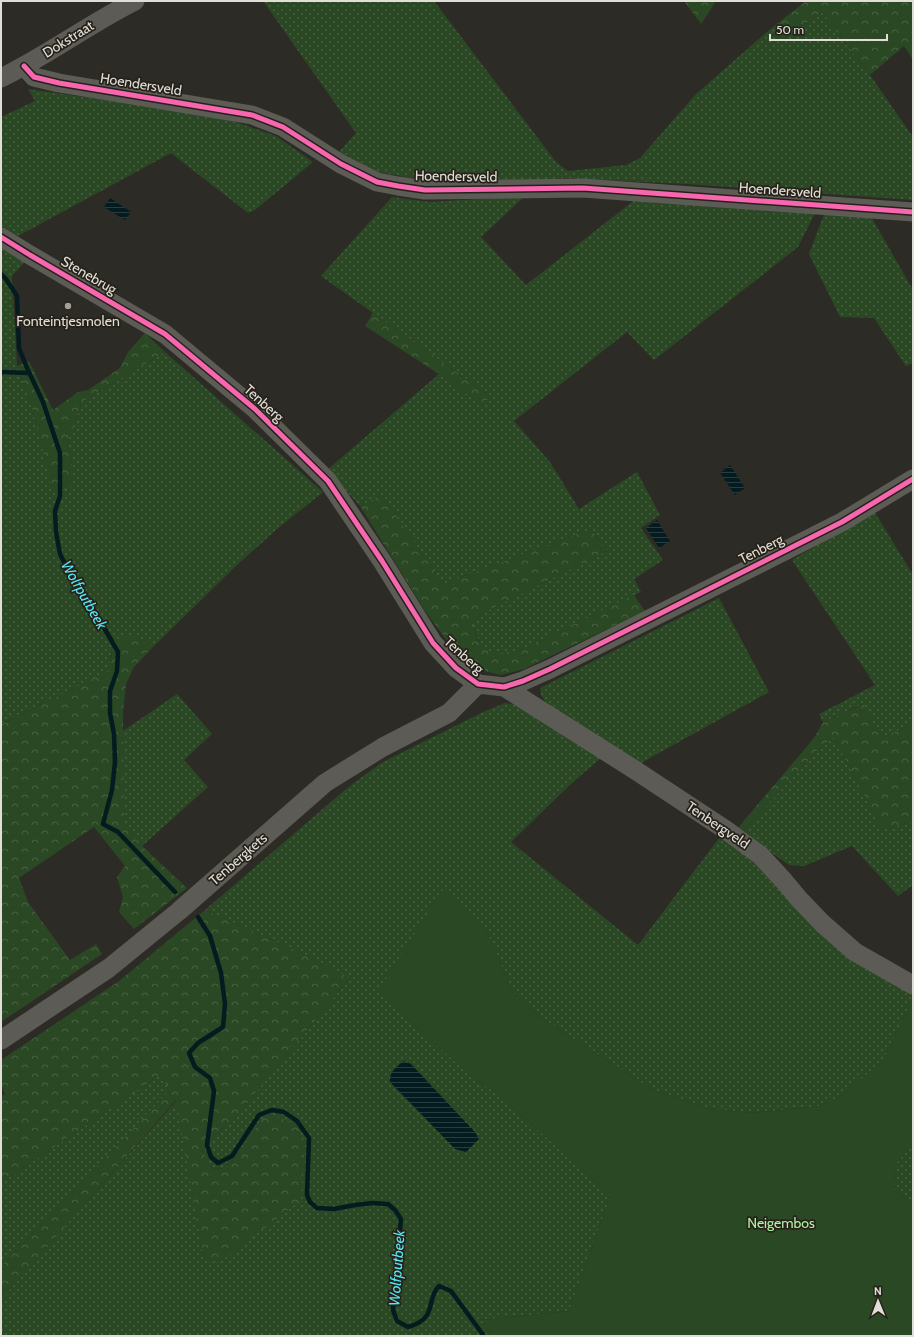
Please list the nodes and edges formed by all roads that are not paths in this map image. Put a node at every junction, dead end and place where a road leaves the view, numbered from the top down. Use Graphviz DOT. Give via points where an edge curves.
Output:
graph roads {
  1 [pos="135,1"];
  2 [pos="24,66"];
  3 [pos="1,78"];
  4 [pos="913,212"];
  5 [pos="1,237"];
  6 [pos="165,334"];
  7 [pos="913,479"];
  8 [pos="478,684"];
  9 [pos="504,687"];
  10 [pos="913,985"];
  11 [pos="1,1040"];
  1 -- 2 [label="street, Dokstraat" via="102,18"];
  2 -- 3 [label="street, Dokstraat"];
  2 -- 4 [label="street, Hoendersveld" via="34,76 59,83 252,115 282,126 341,164 377,182 398,186 425,190 583,188"];
  5 -- 6 [label="street, Stenebrug"];
  6 -- 8 [label="street, Tenberg" via="255,408 328,481 433,643 456,668"];
  7 -- 9 [label="street, Tenberg" via="842,522 550,669"];
  8 -- 9 [label="street, Tenberg"];
  8 -- 11 [label="street, Tenbergkets" via="449,713 383,747 326,783 179,912 115,963"];
  9 -- 10 [label="street, Tenbergveld" via="726,830 760,855 823,924 855,952"];
}
